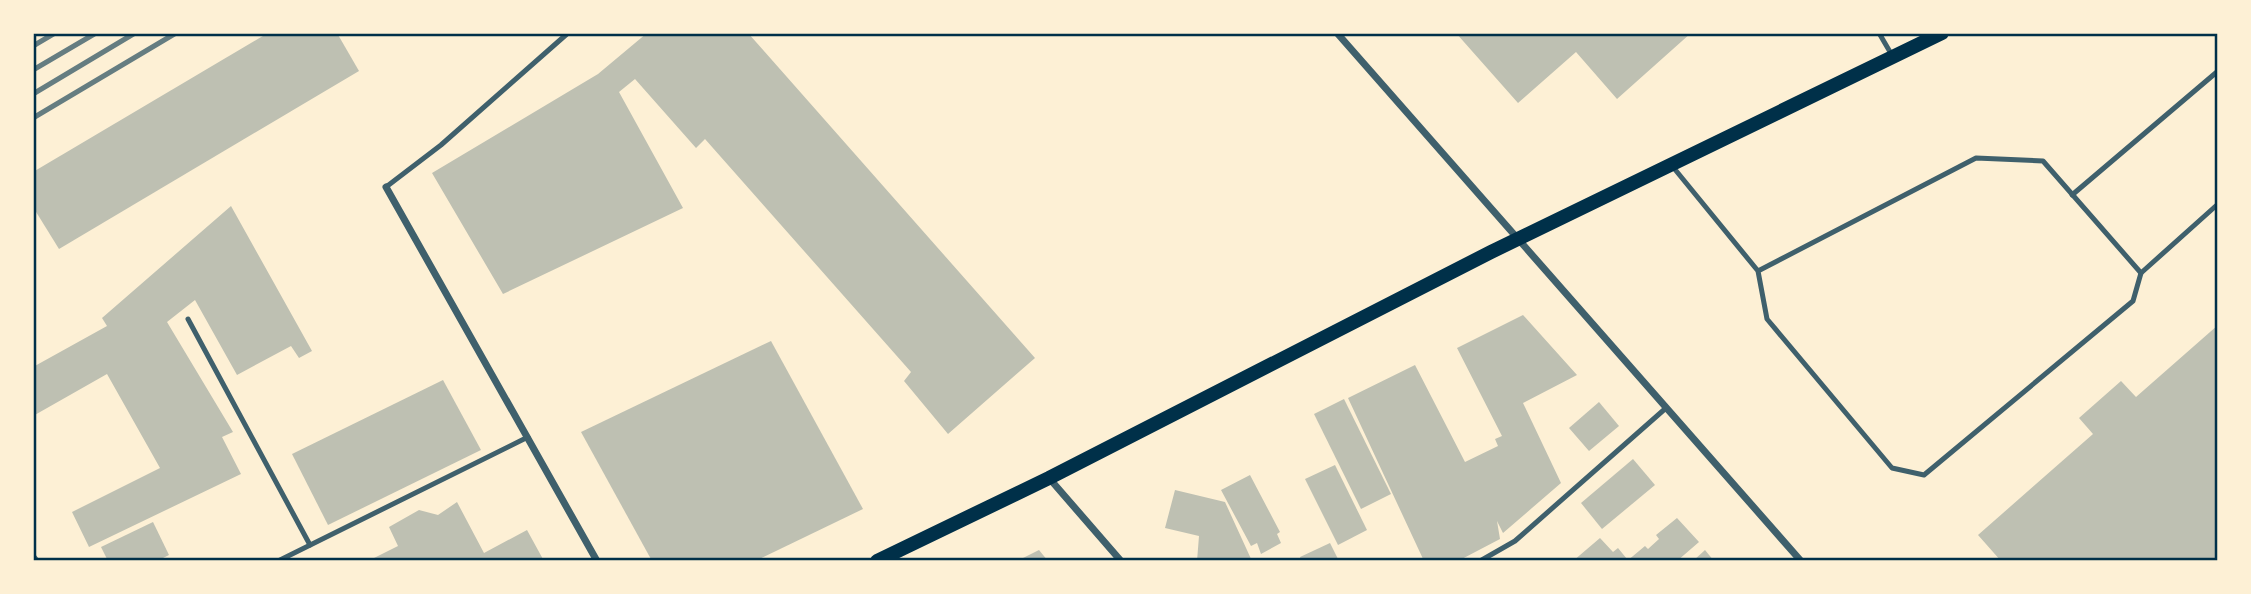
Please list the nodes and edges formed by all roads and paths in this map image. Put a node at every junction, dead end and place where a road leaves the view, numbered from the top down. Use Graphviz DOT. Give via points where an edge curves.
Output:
graph roads {
  1 [pos="568,33"];
  2 [pos="1337,33"];
  3 [pos="1879,33"];
  4 [pos="1942,33"];
  5 [pos="1893,57"];
  6 [pos="2218,71"];
  7 [pos="1671,165"];
  8 [pos="386,187"];
  9 [pos="2072,194"];
  10 [pos="2218,204"];
  11 [pos="1517,239"];
  12 [pos="1758,271"];
  13 [pos="2141,273"];
  14 [pos="188,319"];
  15 [pos="1666,408"];
  16 [pos="528,437"];
  17 [pos="1049,478"];
  18 [pos="310,545"];
  19 [pos="278,561"];
  20 [pos="597,561"];
  21 [pos="877,561"];
  22 [pos="1121,561"];
  23 [pos="1480,561"];
  24 [pos="1801,561"];
  1 -- 8 [label="lane"];
  2 -- 11 [label="street"];
  3 -- 5 [label="lane"];
  4 -- 5 [label="main road"];
  5 -- 7 [label="main road"];
  6 -- 9 [label="lane"];
  7 -- 11 [label="main road"];
  7 -- 12 [label="lane"];
  8 -- 16 [label="street"];
  9 -- 12 [label="lane" via="2043,161 1976,158"];
  9 -- 13 [label="lane"];
  10 -- 13 [label="lane"];
  11 -- 15 [label="street"];
  11 -- 17 [label="main road"];
  12 -- 13 [label="lane" via="1767,318 1892,468 1924,475 2133,301"];
  14 -- 18 [label="lane"];
  15 -- 23 [label="lane" via="1515,541"];
  15 -- 24 [label="street"];
  16 -- 18 [label="lane"];
  16 -- 20 [label="street"];
  17 -- 21 [label="main road"];
  17 -- 22 [label="street"];
  18 -- 19 [label="lane"];
}
